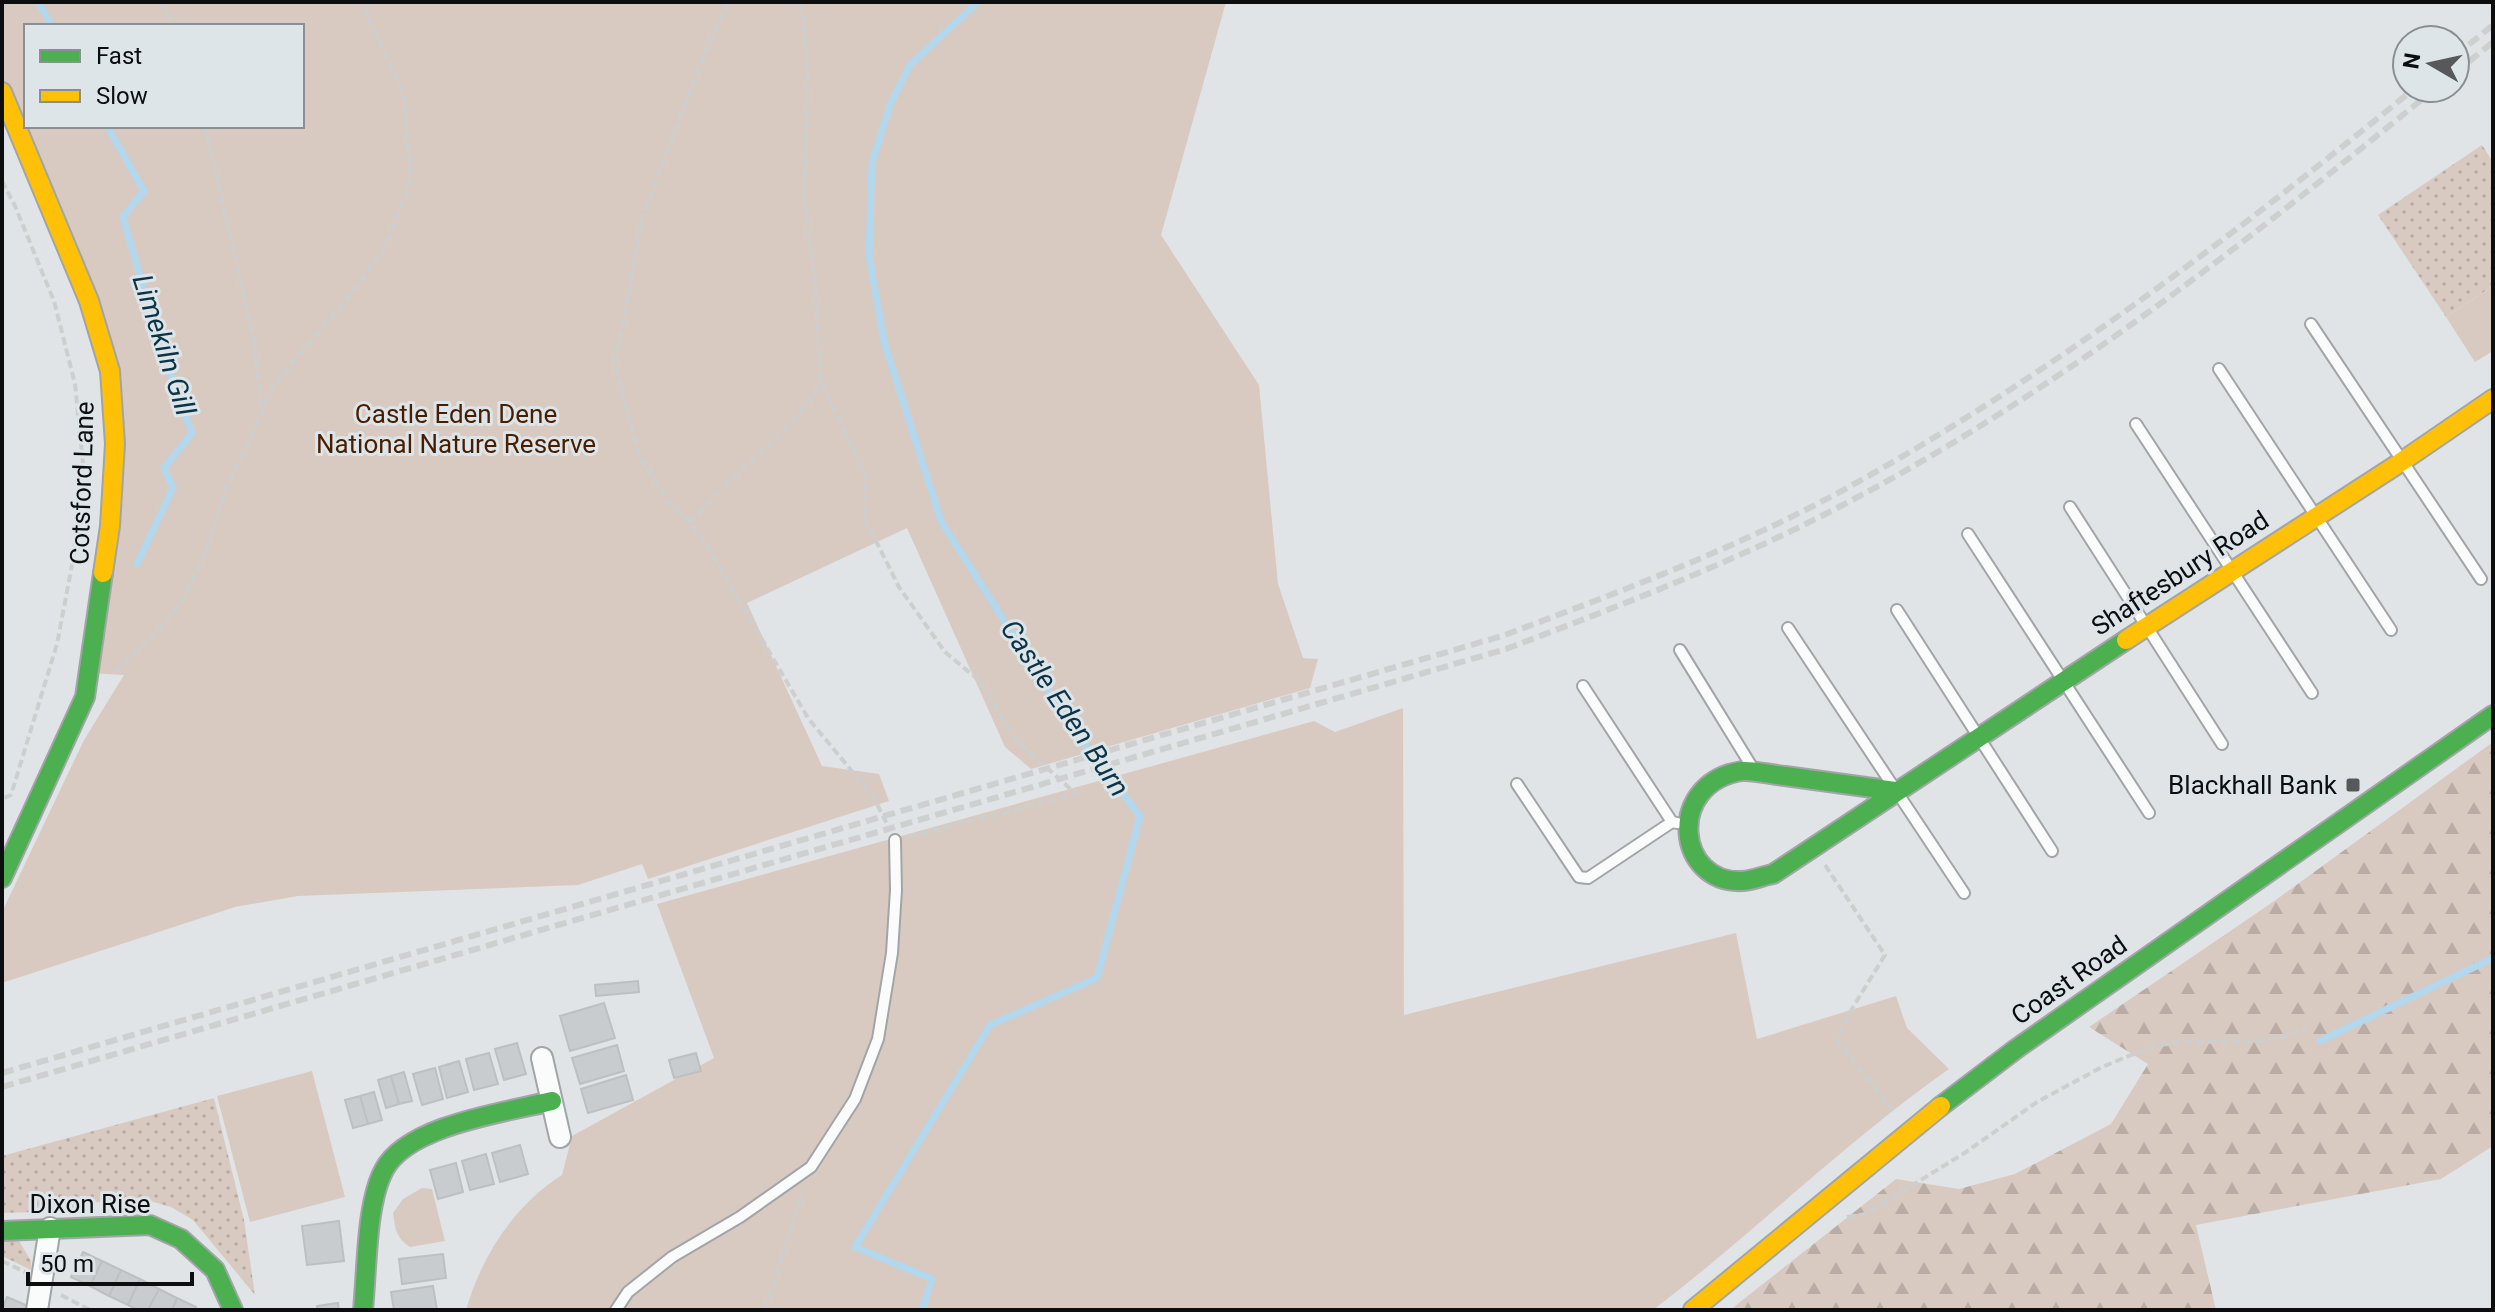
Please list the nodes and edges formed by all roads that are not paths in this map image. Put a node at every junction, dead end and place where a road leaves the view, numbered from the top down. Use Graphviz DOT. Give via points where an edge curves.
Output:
graph roads {
  1 [pos="2,92"];
  2 [pos="2311,324"];
  3 [pos="2219,369"];
  4 [pos="2493,399"];
  5 [pos="2136,424"];
  6 [pos="2401,462"];
  7 [pos="2070,507"];
  8 [pos="2315,516"];
  9 [pos="1968,534"];
  10 [pos="2231,570"];
  11 [pos="2481,579"];
  12 [pos="1897,610"];
  13 [pos="2147,625"];
  14 [pos="1788,628"];
  15 [pos="2391,630"];
  16 [pos="1680,650"];
  17 [pos="2062,681"];
  18 [pos="1583,686"];
  19 [pos="2312,693"];
  20 [pos="2493,715"];
  21 [pos="1979,736"];
  22 [pos="2222,744"];
  23 [pos="1755,772"];
  24 [pos="1517,784"];
  25 [pos="1895,791"];
  26 [pos="2149,813"];
  27 [pos="1679,824"];
  28 [pos="895,840"];
  29 [pos="2052,851"];
  30 [pos="2,878"];
  31 [pos="1964,893"];
  32 [pos="542,1058"];
  33 [pos="552,1101"];
  34 [pos="560,1137"];
  35 [pos="50,1228"];
  36 [pos="2,1231"];
  37 [pos="37,1310"];
  38 [pos="233,1310"];
  39 [pos="363,1310"];
  40 [pos="616,1310"];
  41 [pos="1693,1310"];
  1 -- 30 [label="street, Cotsford Lane" via="89,301 110,371 115,444 110,526 85,697"];
  2 -- 6 [label="lane"];
  3 -- 8 [label="lane"];
  4 -- 6 [label="street, Shaftesbury Road"];
  5 -- 10 [label="lane"];
  6 -- 8 [label="street, Shaftesbury Road"];
  6 -- 11 [label="lane"];
  7 -- 13 [label="lane"];
  8 -- 10 [label="street, Shaftesbury Road"];
  8 -- 15 [label="lane"];
  9 -- 17 [label="lane"];
  10 -- 13 [label="street, Shaftesbury Road"];
  10 -- 19 [label="lane"];
  12 -- 21 [label="lane"];
  13 -- 17 [label="street, Shaftesbury Road"];
  13 -- 22 [label="lane"];
  14 -- 25 [label="lane"];
  16 -- 23 [label="lane"];
  17 -- 21 [label="street, Shaftesbury Road"];
  17 -- 26 [label="lane"];
  18 -- 27 [label="lane"];
  20 -- 41 [label="street, Coast Road" via="2016,1049 1913,1127"];
  21 -- 25 [label="street, Shaftesbury Road"];
  21 -- 29 [label="lane"];
  23 -- 25 [label="street"];
  23 -- 27 [label="street" via="1726,773 1706,783"];
  24 -- 27 [label="lane" via="1579,877 1588,878"];
  25 -- 27 [label="street, Shaftesbury Road" via="1773,874 1740,883 1711,874 1698,862"];
  25 -- 31 [label="lane"];
  28 -- 40 [label="lane" via="892,953 878,1039 855,1099 811,1167 672,1257 628,1292"];
  32 -- 33 [label="street"];
  33 -- 34 [label="street"];
  33 -- 39 [label="street" via="419,1137 385,1166 376,1193"];
  35 -- 36 [label="street, Dixon Rise"];
  35 -- 37 [label="street"];
  35 -- 38 [label="street, Dixon Rise" via="150,1225 181,1239 215,1270"];
}
